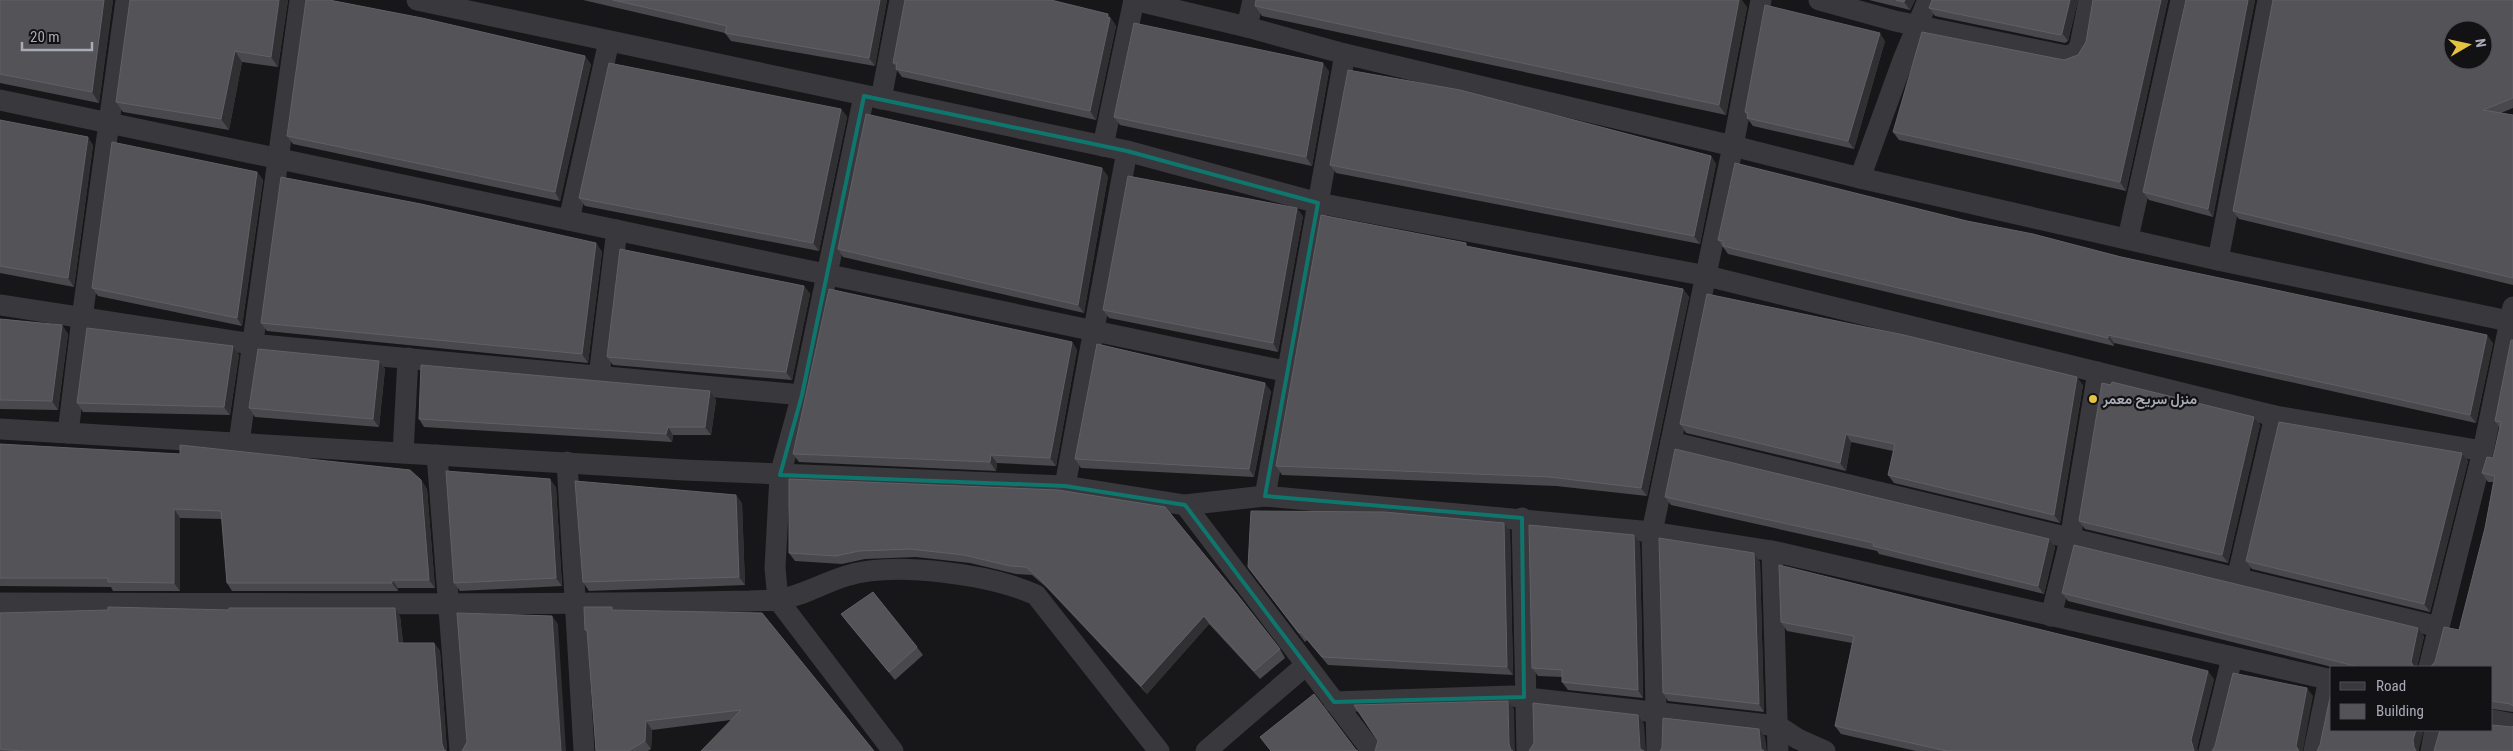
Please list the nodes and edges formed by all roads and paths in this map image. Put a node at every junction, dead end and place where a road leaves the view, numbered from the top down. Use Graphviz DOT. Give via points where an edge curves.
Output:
graph roads {
  1 [pos="126,0"];
  2 [pos="300,0"];
  3 [pos="416,0"];
  4 [pos="900,0"];
  5 [pos="1134,0"];
  6 [pos="1253,0"];
  7 [pos="1761,0"];
  8 [pos="1819,0"];
  9 [pos="1928,0"];
  10 [pos="2089,0"];
  11 [pos="2181,0"];
  12 [pos="2268,0"];
  13 [pos="1917,26"];
  14 [pos="1247,27"];
  15 [pos="609,41"];
  16 [pos="1345,54"];
  17 [pos="873,97"];
  18 [pos="0,100"];
  19 [pos="108,123"];
  20 [pos="1103,146"];
  21 [pos="1733,146"];
  22 [pos="1127,151"];
  23 [pos="278,158"];
  24 [pos="1860,178"];
  25 [pos="1318,203"];
  26 [pos="569,220"];
  27 [pos="617,230"];
  28 [pos="2128,238"];
  29 [pos="2218,260"];
  30 [pos="828,274"];
  31 [pos="1706,276"];
  32 [pos="0,305"];
  33 [pos="2512,317"];
  34 [pos="82,318"];
  35 [pos="1094,330"];
  36 [pos="252,344"];
  37 [pos="408,358"];
  38 [pos="1289,372"];
  39 [pos="2098,372"];
  40 [pos="599,376"];
  41 [pos="802,395"];
  42 [pos="2275,416"];
  43 [pos="0,429"];
  44 [pos="68,433"];
  45 [pos="1671,442"];
  46 [pos="239,443"];
  47 [pos="2484,451"];
  48 [pos="403,453"];
  49 [pos="437,455"];
  50 [pos="567,462"];
  51 [pos="780,475"];
  52 [pos="1065,486"];
  53 [pos="1265,496"];
  54 [pos="1185,505"];
  55 [pos="1522,518"];
  56 [pos="1652,532"];
  57 [pos="2070,540"];
  58 [pos="1772,551"];
  59 [pos="2237,579"];
  60 [pos="778,600"];
  61 [pos="0,602"];
  62 [pos="450,604"];
  63 [pos="576,604"];
  64 [pos="2051,616"];
  65 [pos="2439,627"];
  66 [pos="2232,658"];
  67 [pos="1306,664"];
  68 [pos="2429,666"];
  69 [pos="2330,679"];
  70 [pos="1524,697"];
  71 [pos="1334,702"];
  72 [pos="1656,711"];
  73 [pos="2493,720"];
  74 [pos="2513,724"];
  75 [pos="1778,726"];
  76 [pos="2435,731"];
  77 [pos="460,751"];
  78 [pos="584,751"];
  79 [pos="893,751"];
  80 [pos="1159,751"];
  81 [pos="1206,751"];
  82 [pos="1372,751"];
  83 [pos="1527,751"];
  84 [pos="1657,751"];
  85 [pos="1778,751"];
  86 [pos="1825,751"];
  87 [pos="2209,751"];
  88 [pos="2314,751"];
  89 [pos="2431,751"];
  1 -- 19 [label="street"];
  2 -- 23 [label="street"];
  3 -- 15 [label="street"];
  4 -- 17 [label="street"];
  5 -- 14 [label="street"];
  5 -- 20 [label="street"];
  6 -- 14 [label="street"];
  7 -- 21 [label="street"];
  8 -- 13 [label="street"];
  9 -- 13 [label="street"];
  10 -- 13 [label="street" via="2080,45 2076,53 2066,56"];
  11 -- 28 [label="street"];
  12 -- 29 [label="street"];
  13 -- 24 [label="street"];
  14 -- 16 [label="street"];
  15 -- 17 [label="street"];
  15 -- 26 [label="street"];
  16 -- 21 [label="street"];
  16 -- 25 [label="street"];
  17 -- 20 [label="street"];
  17 -- 30 [label="street"];
  18 -- 19 [label="street"];
  19 -- 23 [label="street"];
  19 -- 34 [label="street"];
  20 -- 22 [label="street"];
  21 -- 24 [label="street"];
  21 -- 31 [label="street"];
  22 -- 25 [label="street"];
  22 -- 35 [label="street"];
  23 -- 26 [label="street"];
  23 -- 36 [label="street"];
  24 -- 28 [label="street"];
  25 -- 31 [label="street"];
  25 -- 38 [label="street"];
  26 -- 27 [label="street"];
  27 -- 30 [label="street"];
  27 -- 40 [label="street"];
  28 -- 29 [label="street"];
  29 -- 33 [label="street"];
  30 -- 35 [label="street"];
  30 -- 41 [label="street"];
  31 -- 39 [label="street"];
  31 -- 45 [label="street"];
  32 -- 34 [label="street"];
  33 -- 47 [label="street"];
  34 -- 36 [label="street"];
  34 -- 44 [label="street"];
  35 -- 38 [label="street"];
  35 -- 52 [label="street"];
  36 -- 37 [label="street"];
  36 -- 46 [label="street"];
  37 -- 40 [label="street"];
  37 -- 48 [label="street"];
  38 -- 53 [label="street"];
  39 -- 42 [label="street"];
  39 -- 57 [label="street"];
  40 -- 41 [label="street"];
  41 -- 51 [label="street"];
  42 -- 47 [label="street"];
  42 -- 59 [label="street"];
  43 -- 44 [label="street"];
  44 -- 46 [label="street"];
  45 -- 56 [label="street"];
  45 -- 57 [label="street"];
  46 -- 48 [label="street"];
  47 -- 65 [label="street"];
  48 -- 49 [label="street"];
  49 -- 50 [label="street"];
  49 -- 62 [label="street"];
  50 -- 51 [label="street"];
  50 -- 63 [label="street"];
  51 -- 52 [label="street"];
  51 -- 60 [label="street" via="775,538"];
  52 -- 54 [label="street"];
  53 -- 54 [label="street"];
  53 -- 55 [label="street"];
  54 -- 67 [label="street"];
  55 -- 56 [label="street"];
  55 -- 70 [label="street"];
  56 -- 58 [label="street"];
  56 -- 72 [label="street"];
  57 -- 59 [label="street"];
  57 -- 64 [label="street"];
  58 -- 64 [label="street"];
  58 -- 75 [label="street"];
  59 -- 65 [label="street"];
  60 -- 63 [label="street"];
  60 -- 79 [label="street"];
  60 -- 80 [label="street" via="870,570 912,570 1013,585 1036,595 1048,608"];
  61 -- 62 [label="street"];
  62 -- 63 [label="street"];
  62 -- 77 [label="street"];
  63 -- 78 [label="street"];
  64 -- 66 [label="street"];
  65 -- 68 [label="street"];
  66 -- 69 [label="street"];
  66 -- 87 [label="street"];
  67 -- 71 [label="street"];
  67 -- 81 [label="street"];
  69 -- 88 [label="street"];
  70 -- 71 [label="street"];
  70 -- 72 [label="street"];
  70 -- 83 [label="street"];
  71 -- 82 [label="street"];
  72 -- 75 [label="street"];
  72 -- 84 [label="street"];
  73 -- 74 [label="street"];
  75 -- 85 [label="street"];
  75 -- 86 [label="street"];
  76 -- 89 [label="street"];
}
